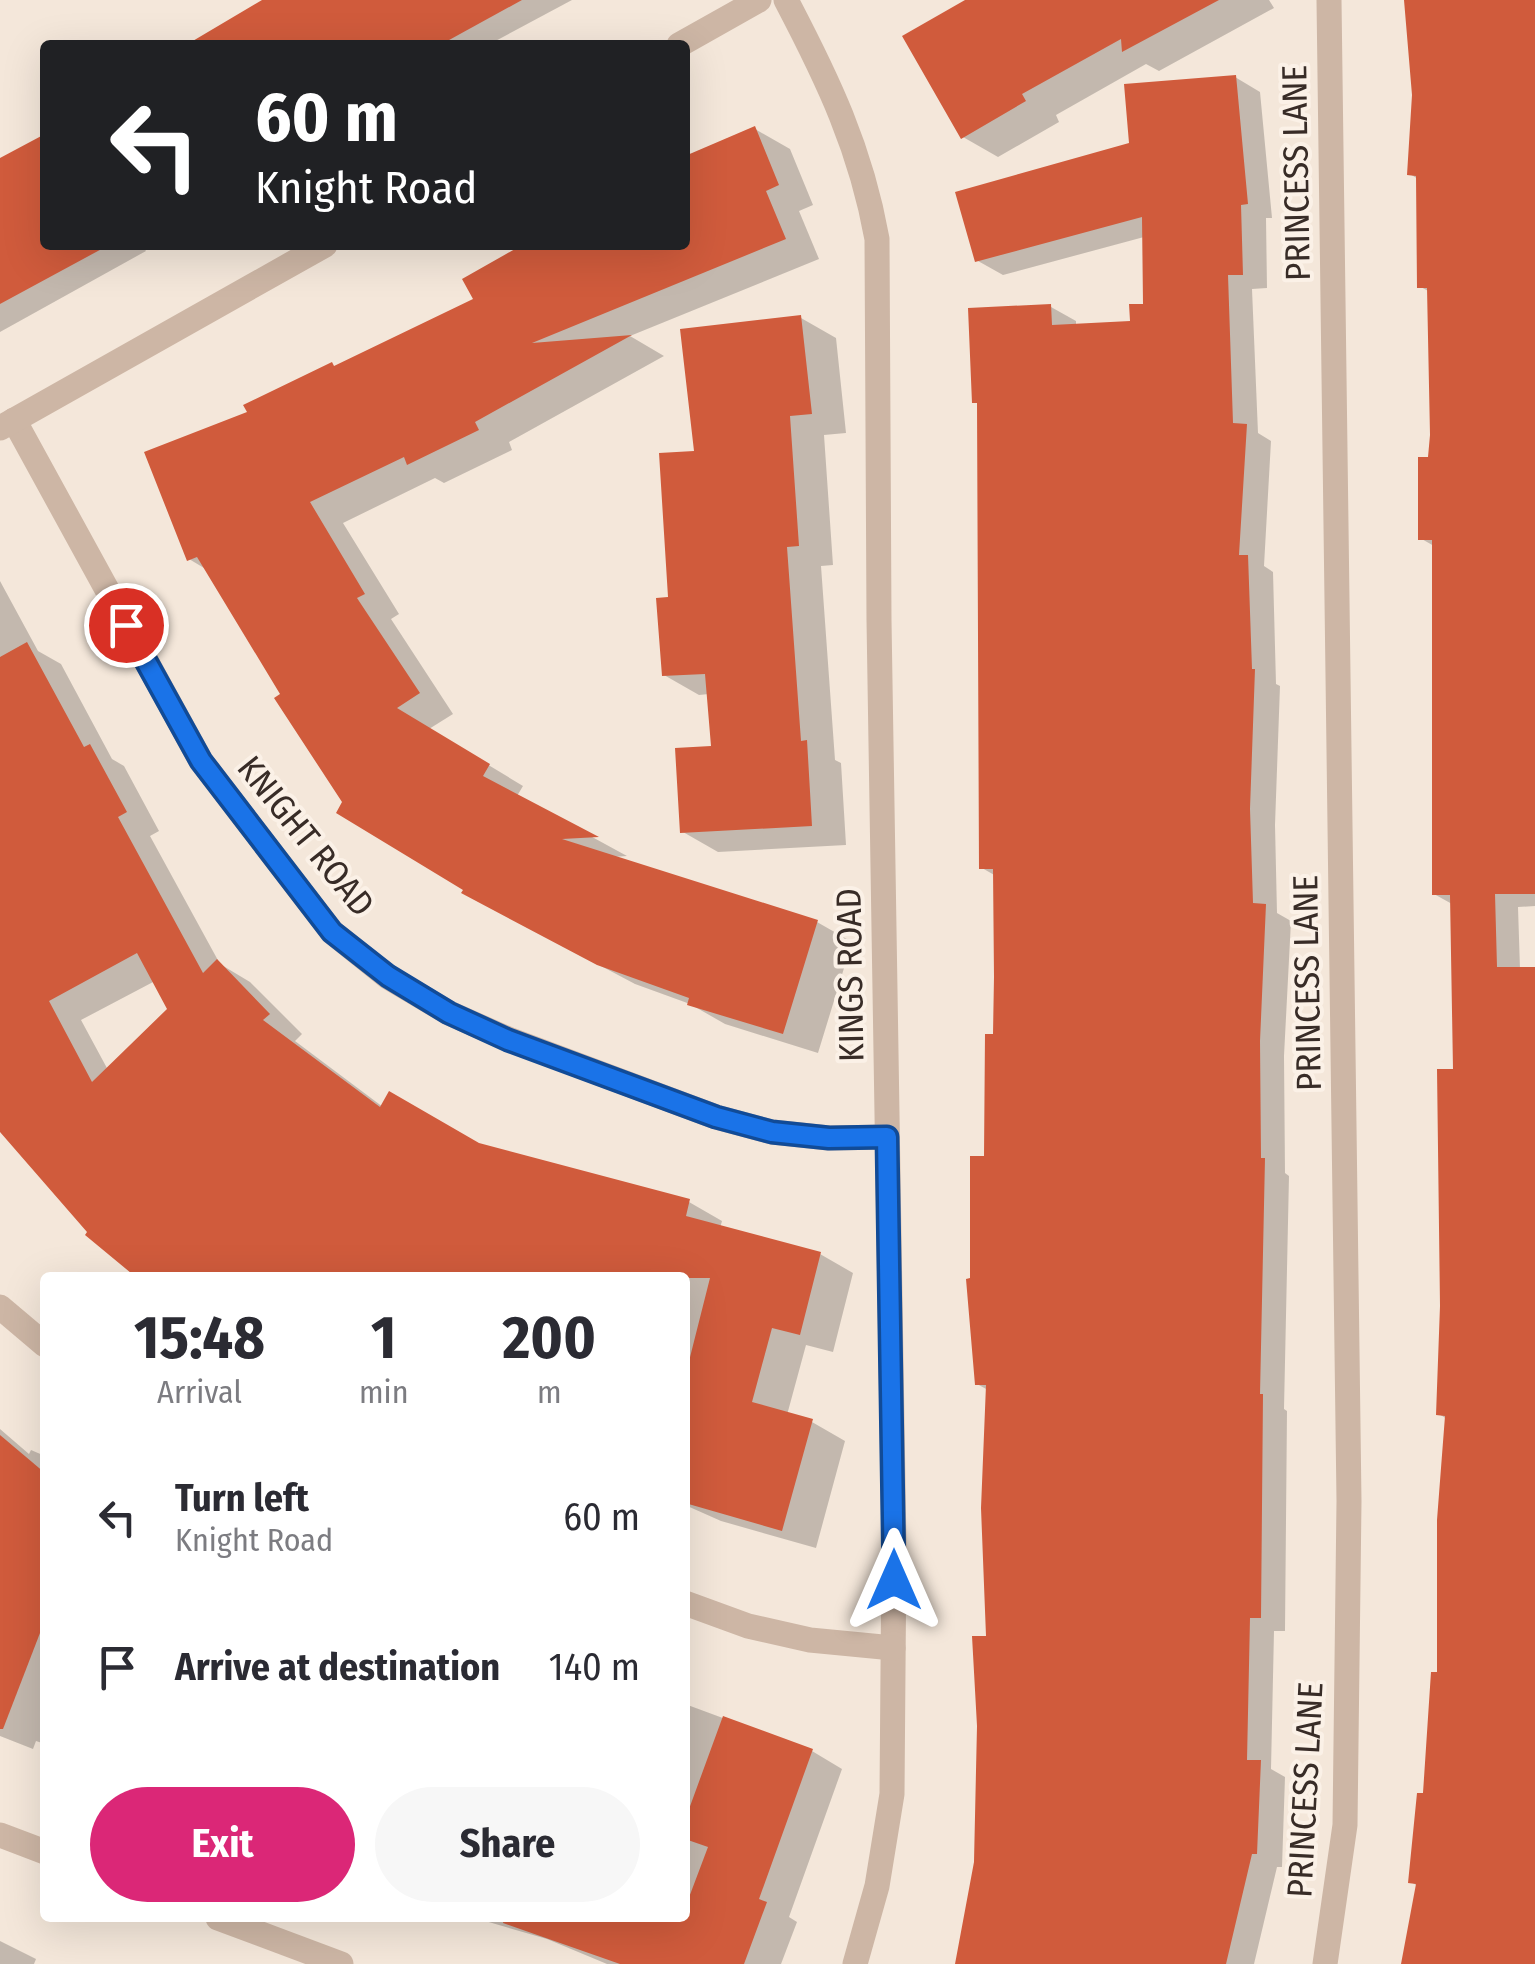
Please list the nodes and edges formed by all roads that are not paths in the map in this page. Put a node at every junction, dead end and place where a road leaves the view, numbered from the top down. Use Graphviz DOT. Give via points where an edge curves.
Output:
graph roads {
  1 [pos="759,0"];
  2 [pos="786,0"];
  3 [pos="1328,0"];
  4 [pos="688,40"];
  5 [pos="316,250"];
  6 [pos="7,424"];
  7 [pos="887,1137"];
  8 [pos="0,1307"];
  9 [pos="40,1342"];
  10 [pos="690,1606"];
  11 [pos="893,1648"];
  12 [pos="0,1835"];
  13 [pos="40,1850"];
  14 [pos="229,1922"];
  15 [pos="341,1964"];
  16 [pos="855,1964"];
  17 [pos="1325,1964"];
  1 -- 4 [label="street"];
  2 -- 7 [label="street, KINGS ROAD" via="853,141 877,238"];
  3 -- 17 [label="street, PRINCESS LANE" via="1348,1500 1345,1825"];
  5 -- 6 [label="street"];
  6 -- 7 [label="street, KNIGHT ROAD" via="201,761 332,932 449,1013 716,1117 772,1132"];
  7 -- 11 [label="street, KINGS ROAD"];
  8 -- 9 [label="street"];
  10 -- 11 [label="street" via="810,1640"];
  11 -- 16 [label="street, KINGS ROAD" via="892,1794"];
  12 -- 13 [label="street"];
  14 -- 15 [label="street"];
}
